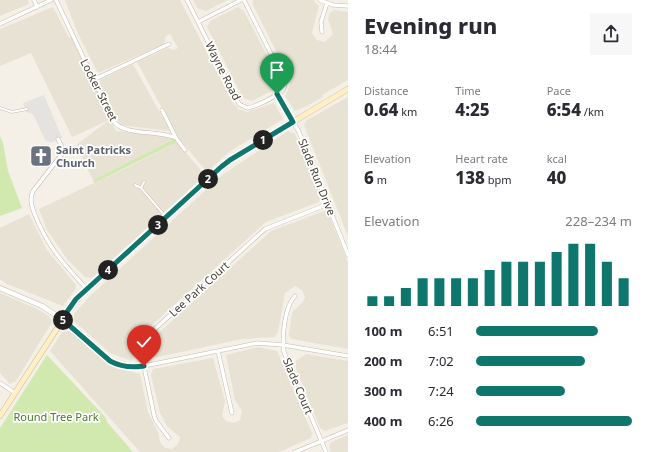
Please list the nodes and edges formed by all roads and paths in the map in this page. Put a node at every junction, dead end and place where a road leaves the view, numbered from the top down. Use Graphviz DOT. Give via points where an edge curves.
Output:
graph roads {
  1 [pos="34,0"];
  2 [pos="51,0"];
  3 [pos="56,0"];
  4 [pos="186,0"];
  5 [pos="241,0"];
  6 [pos="244,0"];
  7 [pos="320,0"];
  8 [pos="327,3"];
  9 [pos="348,6"];
  10 [pos="37,7"];
  11 [pos="198,22"];
  12 [pos="0,24"];
  13 [pos="322,32"];
  14 [pos="169,44"];
  15 [pos="93,80"];
  16 [pos="348,90"];
  17 [pos="277,94"];
  18 [pos="0,108"];
  19 [pos="27,109"];
  20 [pos="162,110"];
  21 [pos="293,122"];
  22 [pos="176,138"];
  23 [pos="58,139"];
  24 [pos="185,150"];
  25 [pos="144,182"];
  26 [pos="135,184"];
  27 [pos="141,188"];
  28 [pos="328,204"];
  29 [pos="166,217"];
  30 [pos="348,255"];
  31 [pos="0,288"];
  32 [pos="87,289"];
  33 [pos="295,296"];
  34 [pos="62,319"];
  35 [pos="283,345"];
  36 [pos="218,351"];
  37 [pos="348,356"];
  38 [pos="144,366"];
  39 [pos="0,383"];
  40 [pos="15,393"];
  41 [pos="232,413"];
  42 [pos="0,416"];
  43 [pos="348,430"];
  44 [pos="169,438"];
  45 [pos="321,441"];
  46 [pos="295,452"];
  47 [pos="326,452"];
  1 -- 10 [label="street"];
  2 -- 10 [label="street"];
  3 -- 15 [label="street, Locker Street"];
  4 -- 11 [label="street, Wayne Road"];
  5 -- 11 [label="street"];
  6 -- 17 [label="street" via="285,80 284,89"];
  7 -- 8 [label="street"];
  8 -- 9 [label="street"];
  8 -- 13 [label="street" via="321,22"];
  10 -- 12 [label="street"];
  11 -- 17 [label="street, Wayne Road" via="239,104 249,108"];
  14 -- 15 [label="street"];
  15 -- 22 [label="street, Locker Street" via="116,125 132,131 166,134"];
  16 -- 21 [label="main road"];
  17 -- 21 [label="street, Slade Run Drive"];
  18 -- 19 [label="lane" via="12,112"];
  20 -- 22 [label="street"];
  21 -- 28 [label="street, Slade Run Drive"];
  21 -- 29 [label="main road" via="230,160"];
  22 -- 24 [label="street"];
  23 -- 32 [label="street" via="62,154 33,192 31,204 49,245"];
  25 -- 27 [label="lane"];
  26 -- 27 [label="lane"];
  27 -- 29 [label="lane"];
  28 -- 30 [label="street, Slade Run Drive"];
  28 -- 38 [label="street, Lee Park Court" via="265,229 146,337 141,348"];
  29 -- 32 [label="main road"];
  31 -- 34 [label="street" via="42,306"];
  32 -- 34 [label="main road" via="76,299"];
  33 -- 35 [label="street, Slade Court" via="288,308"];
  34 -- 38 [label="street" via="110,361 130,367"];
  34 -- 40 [label="main road"];
  35 -- 36 [label="street" via="257,343"];
  35 -- 37 [label="street"];
  35 -- 45 [label="street, Slade Court"];
  36 -- 38 [label="street"];
  36 -- 41 [label="street"];
  38 -- 44 [label="street, Lee Park Court" via="154,415"];
  39 -- 40 [label="street"];
  40 -- 42 [label="main road"];
  43 -- 45 [label="street"];
  45 -- 46 [label="street"];
  45 -- 47 [label="street, Slade Court"];
}
